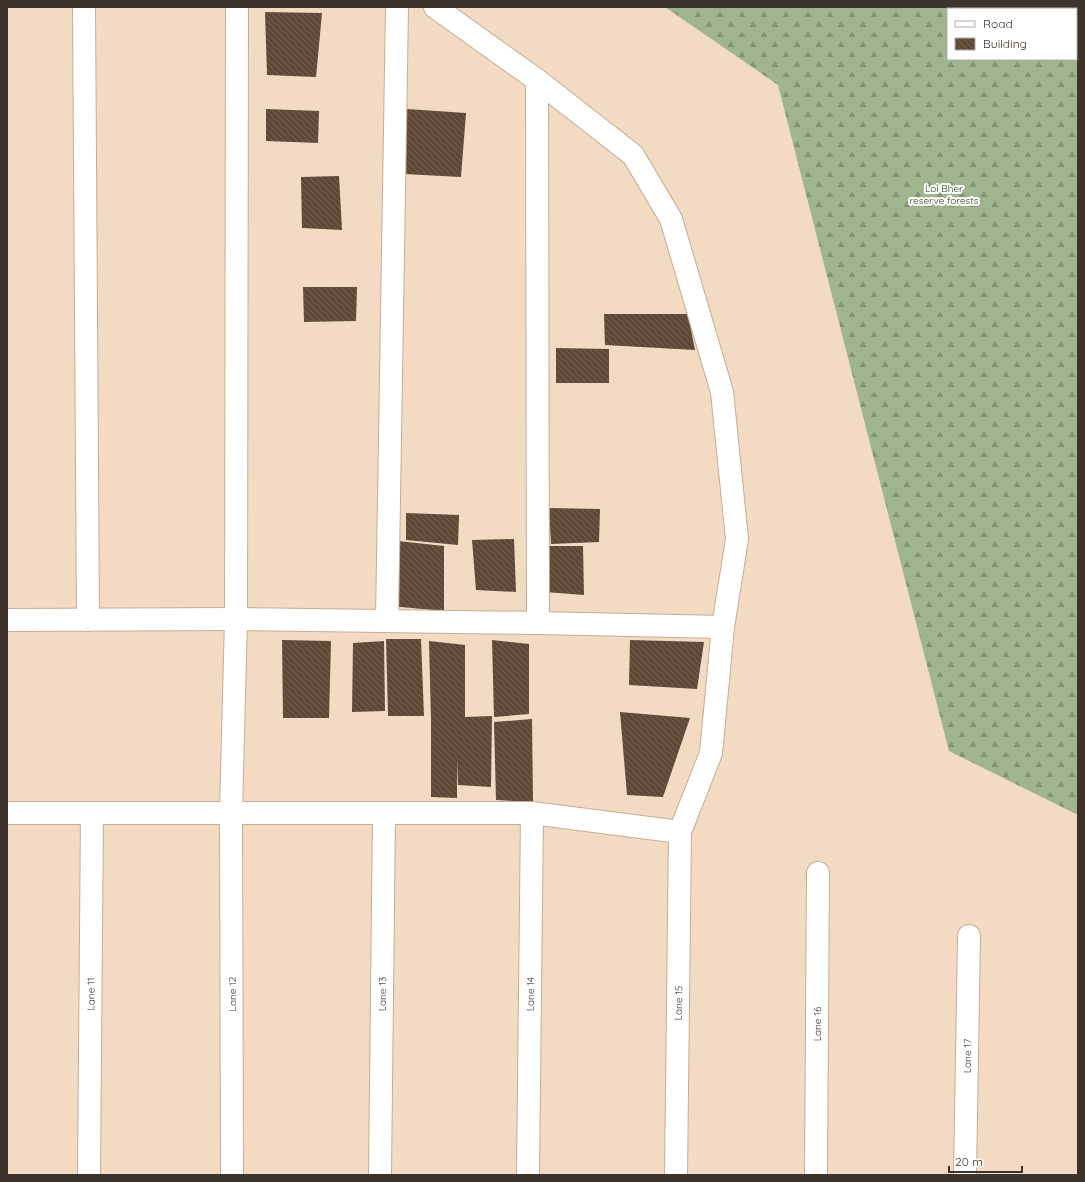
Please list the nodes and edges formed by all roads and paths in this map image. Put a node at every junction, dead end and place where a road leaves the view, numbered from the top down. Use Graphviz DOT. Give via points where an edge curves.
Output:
graph roads {
  1 [pos="84,7"];
  2 [pos="237,7"];
  3 [pos="397,7"];
  4 [pos="434,7"];
  5 [pos="537,80"];
  6 [pos="236,619"];
  7 [pos="7,620"];
  8 [pos="88,620"];
  9 [pos="387,621"];
  10 [pos="538,623"];
  11 [pos="723,627"];
  12 [pos="7,813"];
  13 [pos="92,813"];
  14 [pos="231,813"];
  15 [pos="384,813"];
  16 [pos="532,813"];
  17 [pos="680,832"];
  18 [pos="818,873"];
  19 [pos="969,936"];
  20 [pos="89,1175"];
  21 [pos="232,1175"];
  22 [pos="380,1175"];
  23 [pos="528,1175"];
  24 [pos="676,1175"];
  25 [pos="816,1175"];
  26 [pos="965,1175"];
  1 -- 8 [label="street"];
  2 -- 6 [label="street, Lane 12"];
  3 -- 9 [label="street"];
  4 -- 5 [label="street"];
  5 -- 10 [label="street"];
  5 -- 11 [label="street" via="633,155 671,219 722,392 737,539"];
  6 -- 8 [label="street"];
  6 -- 9 [label="street"];
  6 -- 14 [label="street, Lane 12"];
  7 -- 8 [label="street"];
  9 -- 10 [label="street"];
  10 -- 11 [label="street"];
  11 -- 17 [label="street" via="711,753"];
  12 -- 13 [label="street"];
  13 -- 14 [label="street"];
  13 -- 20 [label="street, Lane 11"];
  14 -- 15 [label="street"];
  14 -- 21 [label="street, Lane 12"];
  15 -- 16 [label="street"];
  15 -- 22 [label="street, Lane 13"];
  16 -- 17 [label="street"];
  16 -- 23 [label="street, Lane 14"];
  17 -- 24 [label="street, Lane 15"];
  18 -- 25 [label="street, Lane 16"];
  19 -- 26 [label="street, Lane 17"];
}
